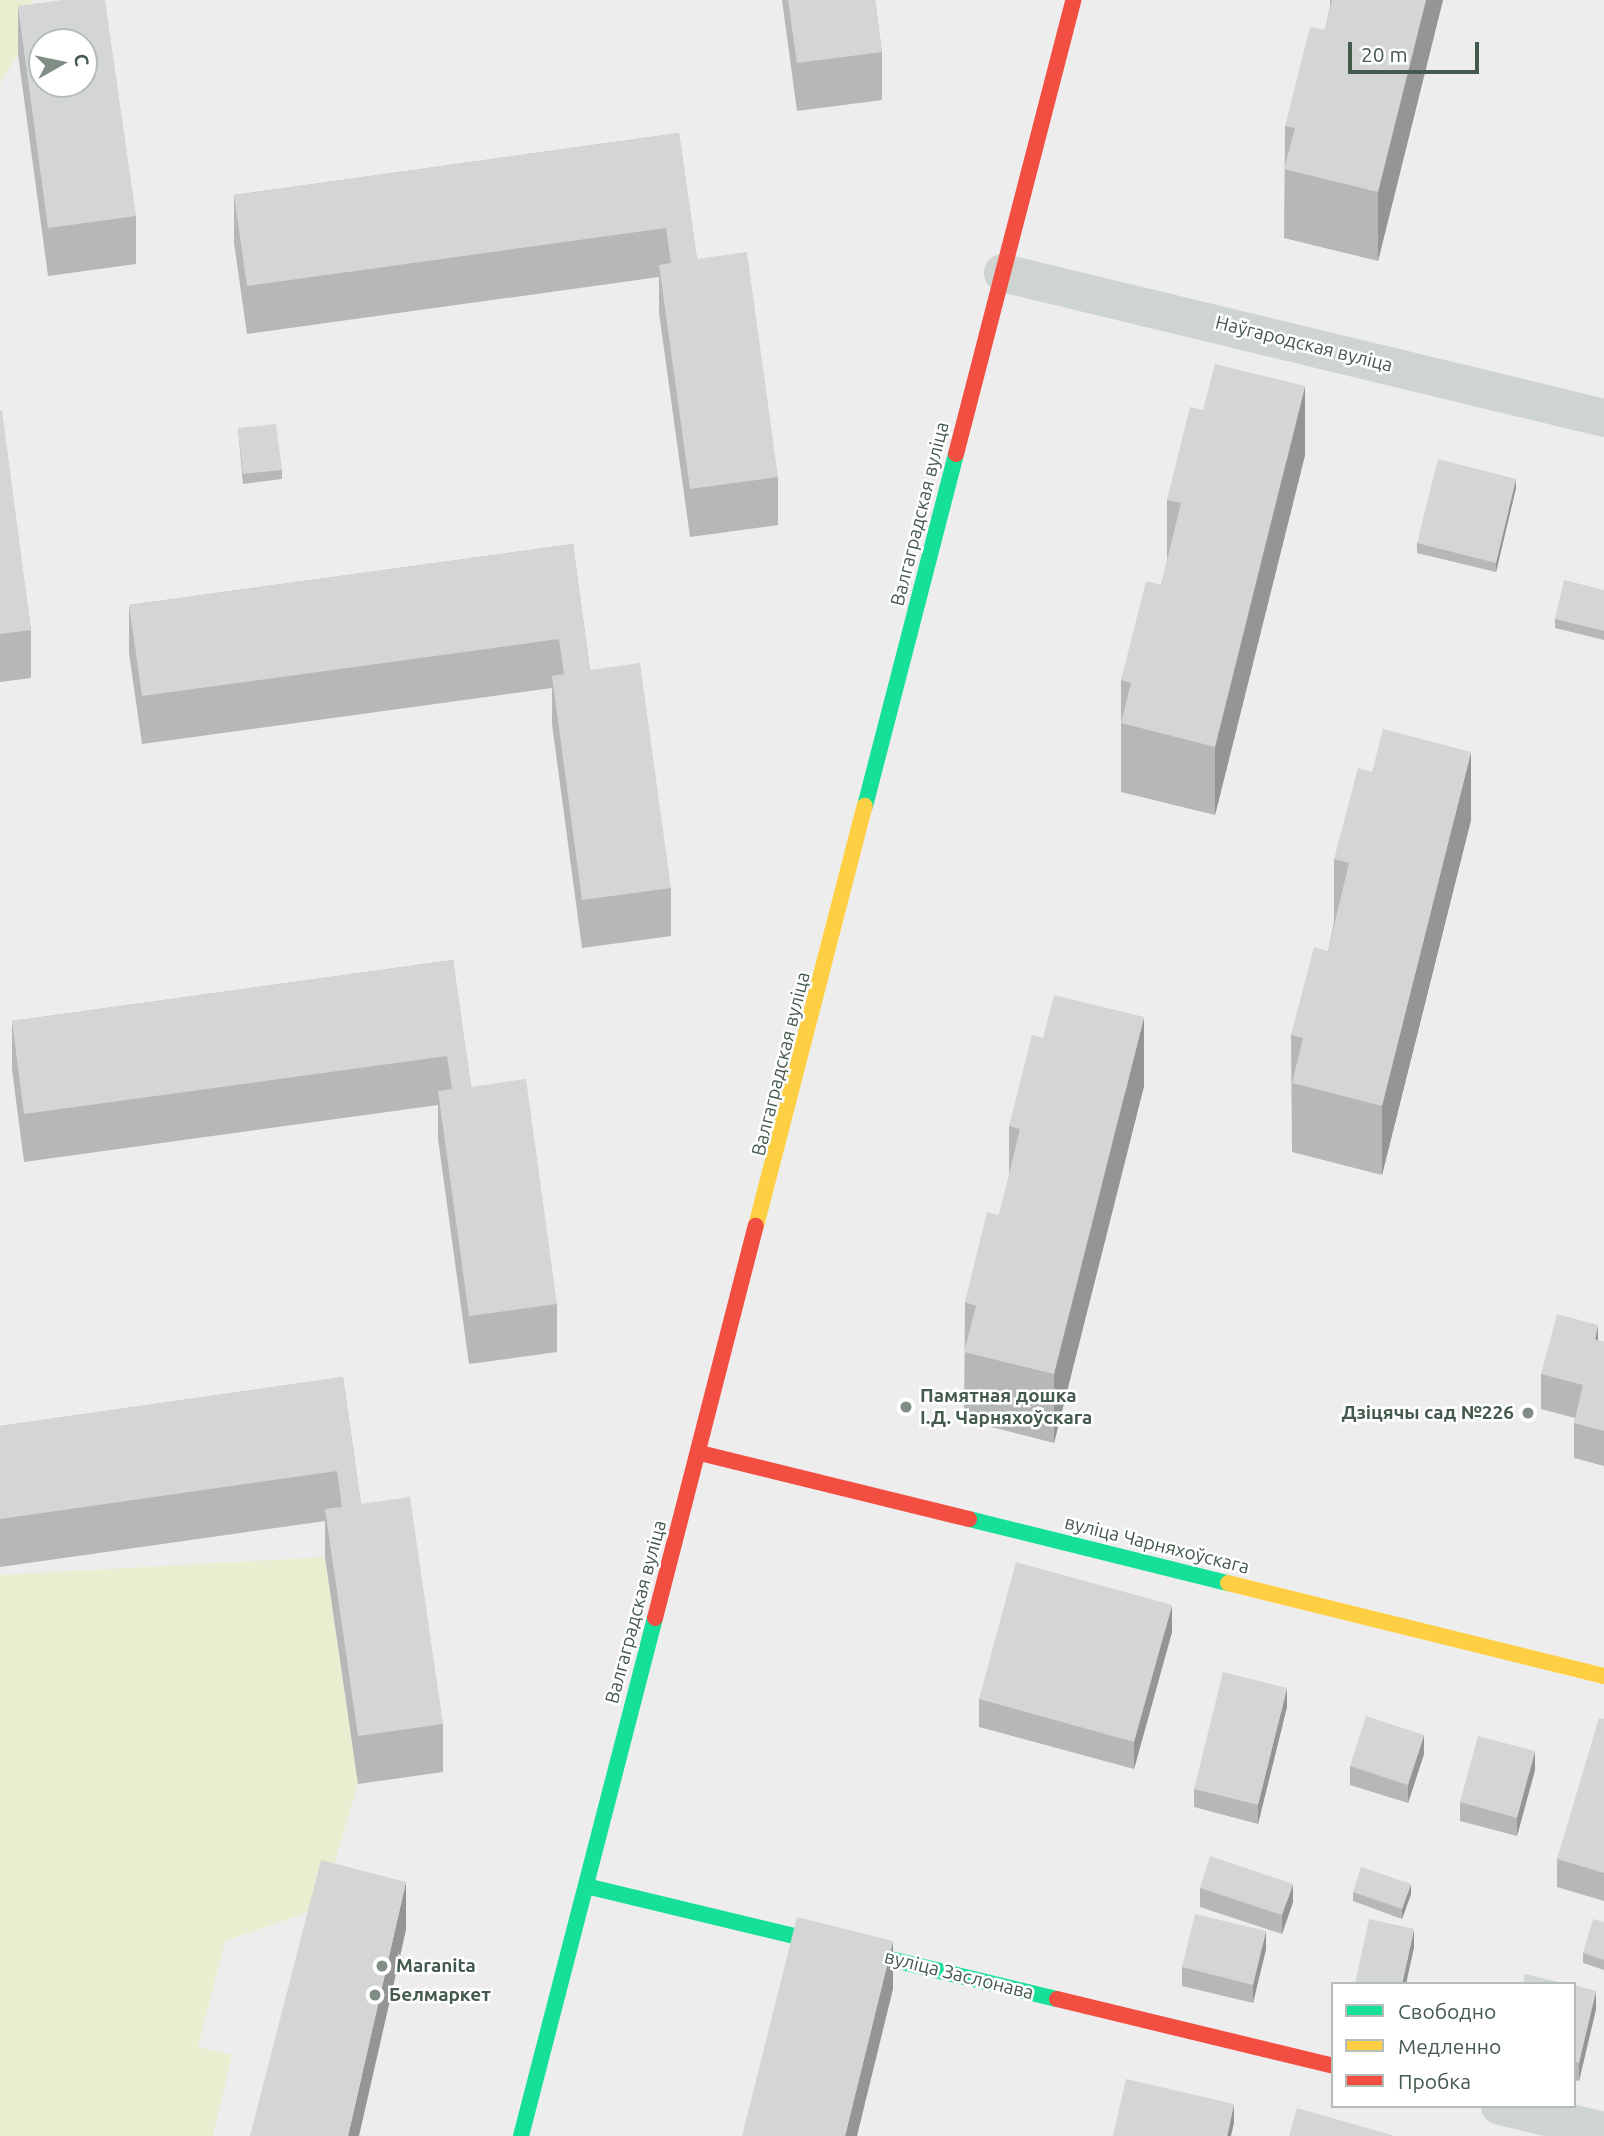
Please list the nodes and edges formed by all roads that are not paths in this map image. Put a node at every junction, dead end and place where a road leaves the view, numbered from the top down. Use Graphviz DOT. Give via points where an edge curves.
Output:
graph roads {
  1 [pos="1073,0"];
  2 [pos="1003,273"];
  3 [pos="1604,418"];
  4 [pos="700,1453"];
  5 [pos="1604,1676"];
  6 [pos="586,1886"];
  7 [pos="1331,2066"];
  8 [pos="1508,2108"];
  9 [pos="1604,2131"];
  10 [pos="521,2136"];
  1 -- 2 [label="main road, Валгаградская вуліца"];
  2 -- 3 [label="street, Наўгародская вуліца"];
  2 -- 4 [label="main road, Валгаградская вуліца"];
  4 -- 5 [label="main road, вуліца Чарняхоўскага"];
  4 -- 6 [label="main road, Валгаградская вуліца"];
  6 -- 7 [label="main road, вуліца Заслонава"];
  6 -- 10 [label="main road, Валгаградская вуліца"];
  8 -- 9 [label="street"];
}
